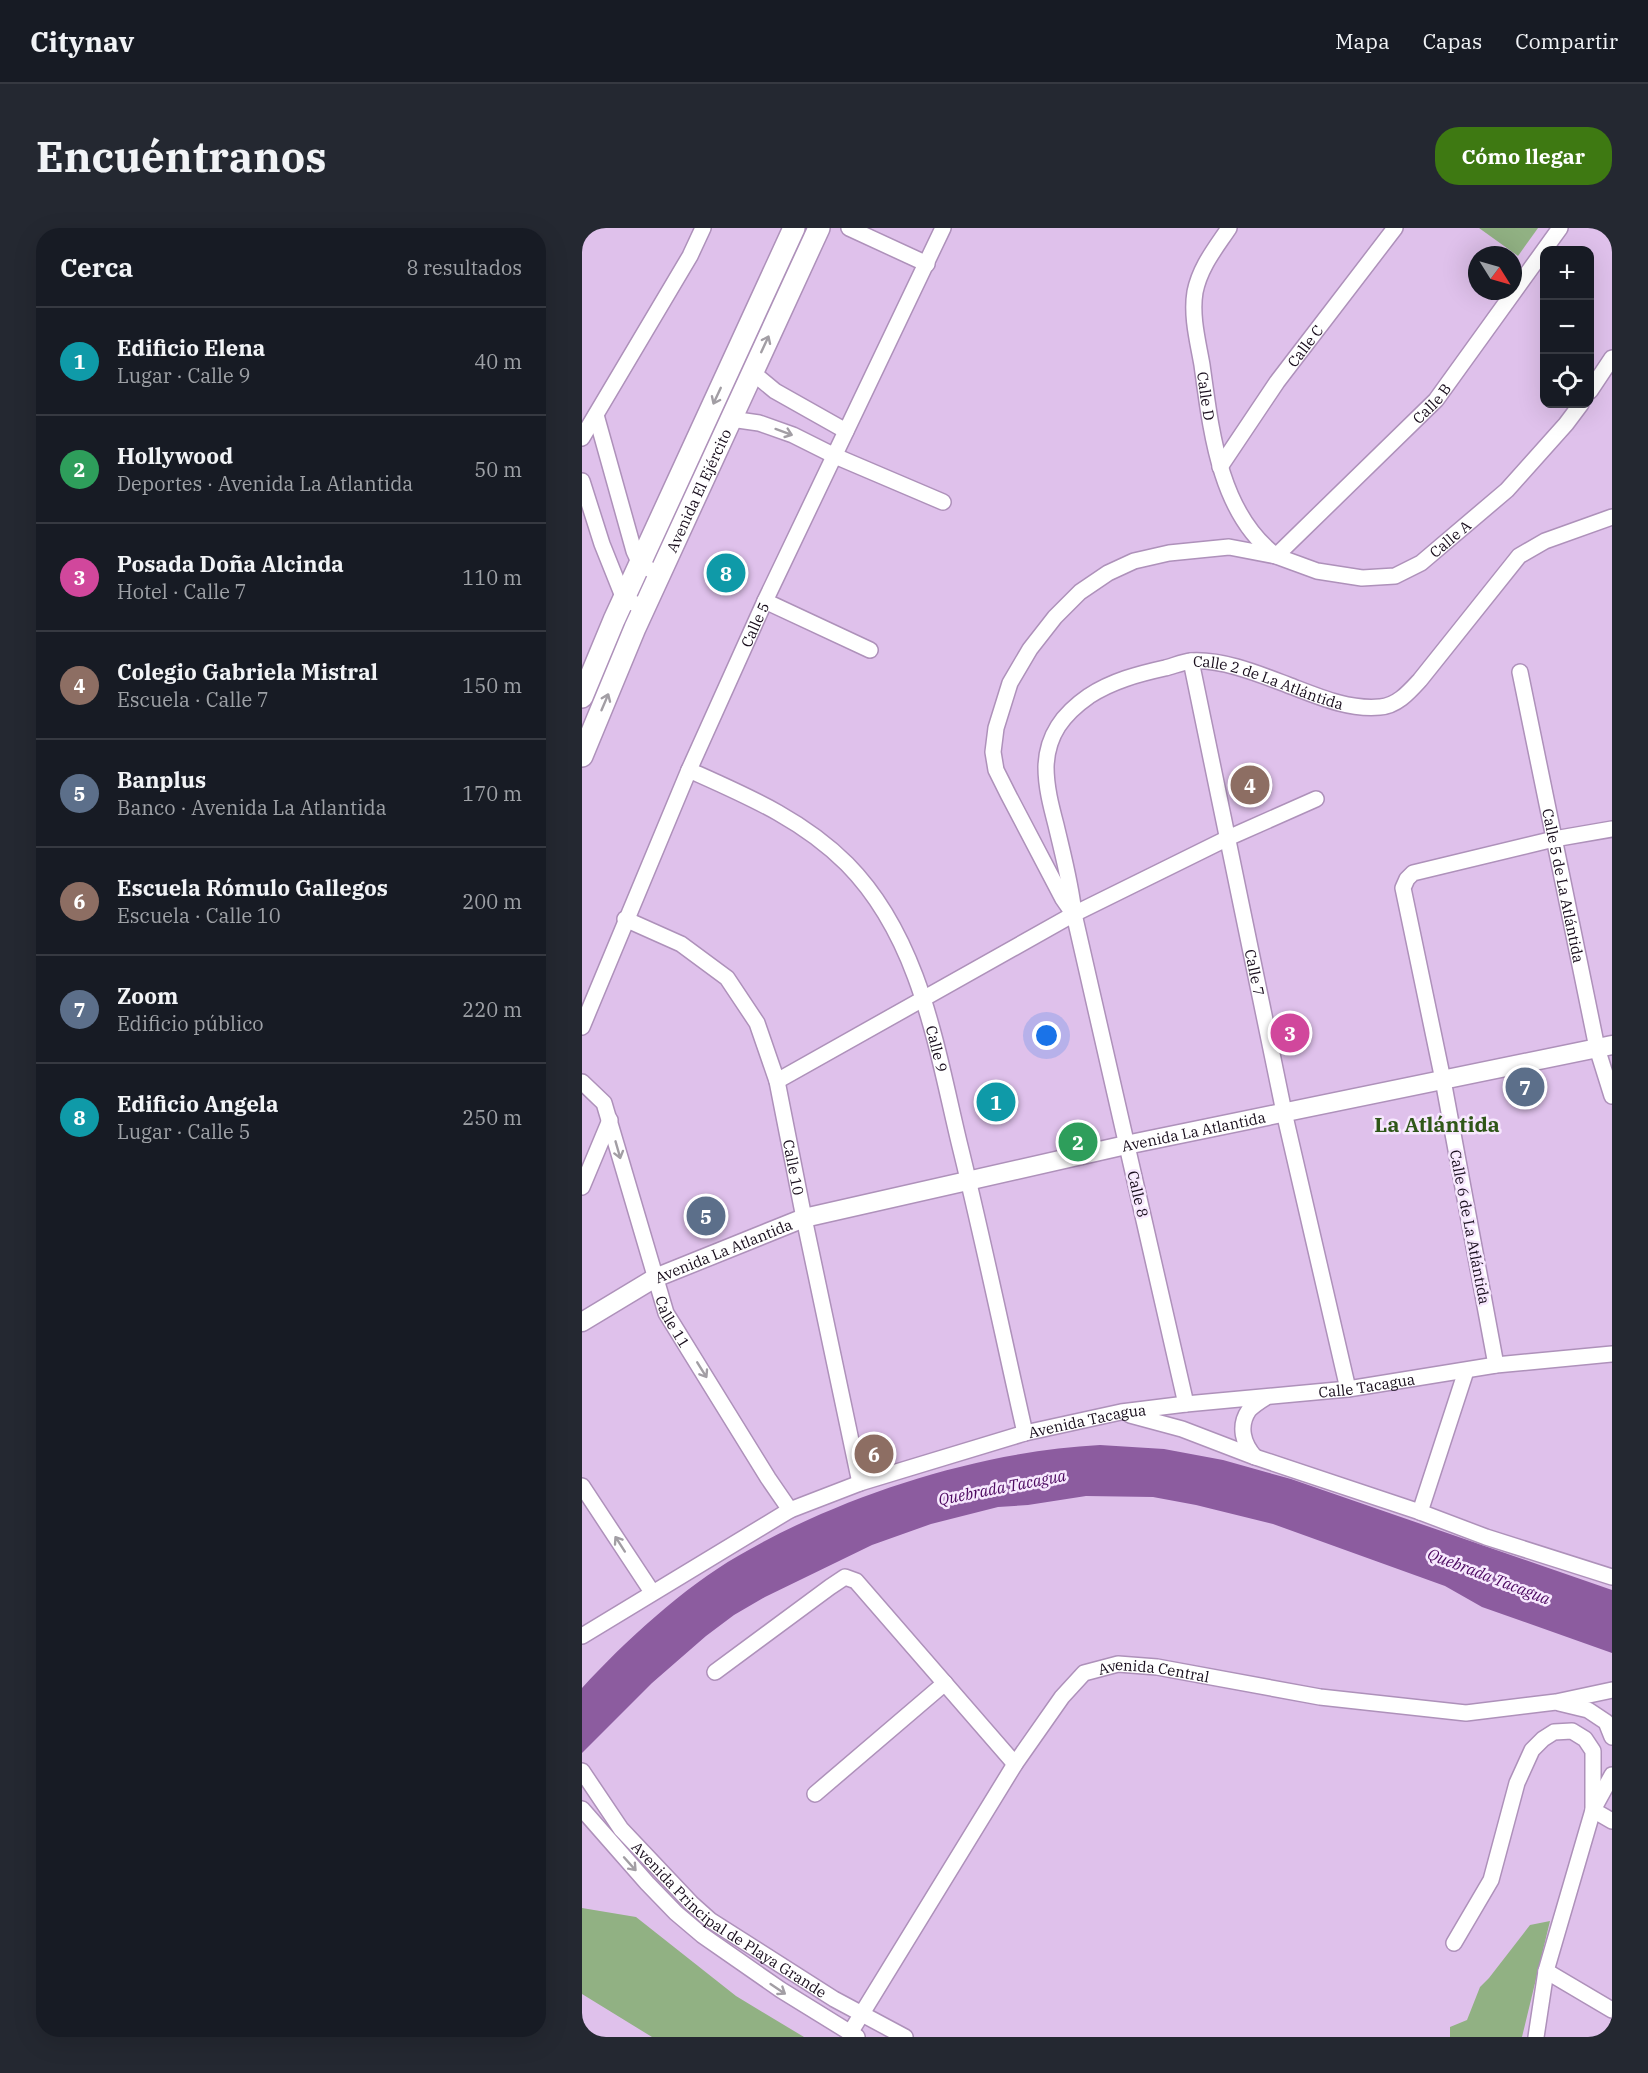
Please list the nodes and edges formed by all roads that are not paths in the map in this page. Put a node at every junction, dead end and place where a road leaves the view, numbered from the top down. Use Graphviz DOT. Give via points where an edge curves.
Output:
graph roads {
  1 [pos="703,228"];
  2 [pos="794,228"];
  3 [pos="819,228"];
  4 [pos="849,228"];
  5 [pos="943,228"];
  6 [pos="1229,228"];
  7 [pos="1395,228"];
  8 [pos="1560,228"];
  9 [pos="927,264"];
  10 [pos="1612,358"];
  11 [pos="752,372"];
  12 [pos="1594,385"];
  13 [pos="1578,408"];
  14 [pos="596,415"];
  15 [pos="731,419"];
  16 [pos="846,430"];
  17 [pos="582,438"];
  18 [pos="835,456"];
  19 [pos="1220,468"];
  20 [pos="582,481"];
  21 [pos="943,502"];
  22 [pos="1612,517"];
  23 [pos="1276,556"];
  24 [pos="640,564"];
  25 [pos="660,575"];
  26 [pos="624,599"];
  27 [pos="765,601"];
  28 [pos="645,608"];
  29 [pos="870,650"];
  30 [pos="1191,661"];
  31 [pos="1520,672"];
  32 [pos="582,697"];
  33 [pos="582,756"];
  34 [pos="689,770"];
  35 [pos="1316,799"];
  36 [pos="1612,829"];
  37 [pos="1228,838"];
  38 [pos="1554,839"];
  39 [pos="1074,914"];
  40 [pos="626,919"];
  41 [pos="924,998"];
  42 [pos="582,1027"];
  43 [pos="1604,1047"];
  44 [pos="1443,1080"];
  45 [pos="777,1081"];
  46 [pos="582,1082"];
  47 [pos="1612,1096"];
  48 [pos="1284,1112"];
  49 [pos="610,1120"];
  50 [pos="1126,1145"];
  51 [pos="968,1180"];
  52 [pos="582,1187"];
  53 [pos="804,1218"];
  54 [pos="655,1278"];
  55 [pos="613,1302"];
  56 [pos="582,1311"];
  57 [pos="582,1322"];
  58 [pos="582,1331"];
  59 [pos="1612,1354"];
  60 [pos="1496,1365"];
  61 [pos="1466,1371"];
  62 [pos="1348,1389"];
  63 [pos="1265,1398"];
  64 [pos="1186,1404"];
  65 [pos="1121,1412"];
  66 [pos="1024,1434"];
  67 [pos="1255,1457"];
  68 [pos="860,1483"];
  69 [pos="582,1486"];
  70 [pos="790,1510"];
  71 [pos="1420,1512"];
  72 [pos="1612,1577"];
  73 [pos="652,1592"];
  74 [pos="582,1636"];
  75 [pos="715,1672"];
  76 [pos="945,1683"];
  77 [pos="1612,1690"];
  78 [pos="1556,1702"];
  79 [pos="1612,1737"];
  80 [pos="1015,1764"];
  81 [pos="1612,1775"];
  82 [pos="585,1780"];
  83 [pos="816,1794"];
  84 [pos="1593,1810"];
  85 [pos="585,1818"];
  86 [pos="1612,1821"];
  87 [pos="621,1829"];
  88 [pos="1454,1943"];
  89 [pos="1546,1971"];
  90 [pos="1612,2010"];
  91 [pos="862,2013"];
  92 [pos="854,2035"];
  93 [pos="905,2037"];
  94 [pos="1536,2037"];
  1 -- 14 [label="street"];
  2 -- 24 [label="main road, Avenida El Ejército, one-way"];
  11 -- 3 [label="main road, Avenida El Ejército, one-way"];
  4 -- 9 [label="street"];
  5 -- 9 [label="street, Calle 5"];
  6 -- 19 [label="street, Calle D" via="1201,268 1194,317"];
  7 -- 19 [label="street, Calle C" via="1277,382"];
  8 -- 23 [label="street, Calle B" via="1436,400"];
  9 -- 16 [label="street, Calle 5"];
  10 -- 12 [label="street"];
  11 -- 15 [label="main road, Avenida El Ejército"];
  11 -- 16 [label="street" via="775,391"];
  13 -- 23 [label="street, Calle A" via="1508,490 1421,563 1395,576 1362,578 1317,571"];
  14 -- 17 [label="street"];
  14 -- 24 [label="street"];
  15 -- 18 [label="street, one-way" via="759,423 793,435"];
  15 -- 25 [label="main road, Avenida El Ejército"];
  16 -- 18 [label="street, Calle 5"];
  18 -- 21 [label="street"];
  18 -- 27 [label="street, Calle 5"];
  19 -- 23 [label="street, Calle D" via="1246,526"];
  20 -- 26 [label="street"];
  22 -- 30 [label="street, Calle 2 de La Atlántida" via="1545,541 1519,556 1407,693 1382,707 1339,704 1248,672"];
  23 -- 39 [label="street" via="1229,547 1198,550 1134,561 1108,573 1080,592 1055,617 1010,683 996,728 996,770"];
  24 -- 25 [label="street"];
  24 -- 26 [label="main road, Avenida El Ejército"];
  25 -- 28 [label="main road, Avenida El Ejército"];
  26 -- 28 [label="street"];
  26 -- 32 [label="main road, Avenida El Ejército"];
  27 -- 29 [label="street"];
  27 -- 34 [label="street, Calle 5"];
  33 -- 28 [label="main road, Avenida El Ejército, one-way"];
  30 -- 37 [label="street, Calle 7"];
  30 -- 39 [label="street, Calle 2 de La Atlántida" via="1098,690 1064,716 1053,737 1046,765 1047,786"];
  31 -- 38 [label="street, Calle 5 de La Atlántida"];
  34 -- 40 [label="street, Calle 5"];
  34 -- 41 [label="street, Calle 9" via="811,832 848,865 886,916"];
  35 -- 37 [label="street"];
  36 -- 38 [label="street"];
  37 -- 39 [label="street"];
  37 -- 48 [label="street, Calle 7"];
  38 -- 43 [label="street, Calle 5 de La Atlántida"];
  38 -- 44 [label="street, Calle 6 de La Atlántida" via="1413,873 1402,888"];
  39 -- 41 [label="street"];
  39 -- 50 [label="street, Calle 8"];
  40 -- 42 [label="street, Calle 5"];
  40 -- 45 [label="street, Calle 10" via="681,944 727,978 757,1023"];
  41 -- 45 [label="street"];
  41 -- 51 [label="street, Calle 9"];
  43 -- 44 [label="street, Avenida La Atlantida"];
  43 -- 47 [label="street, Calle 5 de La Atlántida"];
  44 -- 48 [label="street, Avenida La Atlantida"];
  44 -- 60 [label="street, Calle 6 de La Atlántida"];
  45 -- 53 [label="street, Calle 10"];
  46 -- 49 [label="street, Calle 11" via="604,1103"];
  48 -- 50 [label="street, Avenida La Atlantida"];
  48 -- 62 [label="street, Calle 7"];
  49 -- 52 [label="street"];
  49 -- 54 [label="street, Calle 11, one-way"];
  50 -- 51 [label="street, Avenida La Atlantida"];
  50 -- 64 [label="street, Calle 8"];
  51 -- 53 [label="street, Avenida La Atlantida"];
  51 -- 66 [label="street, Calle 9"];
  53 -- 54 [label="street, Avenida La Atlantida"];
  53 -- 68 [label="street, Calle 10"];
  54 -- 55 [label="street, Avenida La Atlantida"];
  54 -- 70 [label="street, Calle 11, one-way" via="666,1314"];
  55 -- 56 [label="street"];
  55 -- 57 [label="street, Avenida La Atlantida"];
  55 -- 58 [label="street"];
  59 -- 60 [label="street, Calle Tacagua"];
  60 -- 61 [label="street, Calle Tacagua"];
  61 -- 62 [label="street, Calle Tacagua"];
  61 -- 71 [label="street"];
  62 -- 63 [label="street, Calle Tacagua"];
  63 -- 64 [label="street, Calle Tacagua"];
  63 -- 67 [label="street" via="1249,1410 1244,1424 1246,1448"];
  64 -- 65 [label="street, Calle Tacagua"];
  65 -- 66 [label="street, Avenida Tacagua"];
  65 -- 67 [label="street, Avenida Tacagua" via="1182,1429"];
  66 -- 68 [label="street, Avenida Tacagua"];
  67 -- 71 [label="street, Avenida Tacagua"];
  68 -- 70 [label="street, Avenida Tacagua"];
  73 -- 69 [label="street, one-way"];
  70 -- 73 [label="street, Avenida Tacagua"];
  71 -- 72 [label="street, Avenida Tacagua"];
  73 -- 74 [label="street, Avenida Tacagua"];
  75 -- 76 [label="street" via="845,1577 856,1581"];
  76 -- 80 [label="street"];
  76 -- 83 [label="street"];
  77 -- 78 [label="street, Avenida Central"];
  78 -- 79 [label="street" via="1588,1710 1605,1722"];
  78 -- 80 [label="street, Avenida Central" via="1466,1713 1320,1697 1157,1667 1118,1664 1084,1673 1062,1697"];
  80 -- 91 [label="street, Avenida Central"];
  81 -- 84 [label="street"];
  82 -- 87 [label="street, Avenida Principal de Playa Grande"];
  84 -- 86 [label="street"];
  84 -- 88 [label="street" via="1593,1751 1585,1739 1572,1731 1554,1732 1543,1738 1532,1750 1517,1783 1491,1880"];
  84 -- 89 [label="street"];
  85 -- 87 [label="street"];
  85 -- 92 [label="street, Avenida Principal de Playa Grande, one-way" via="702,1935"];
  87 -- 91 [label="street, Avenida Principal de Playa Grande" via="710,1920"];
  89 -- 90 [label="street"];
  89 -- 94 [label="street"];
  91 -- 92 [label="street, Avenida Central"];
  91 -- 93 [label="street, Avenida Principal de Playa Grande"];
}
